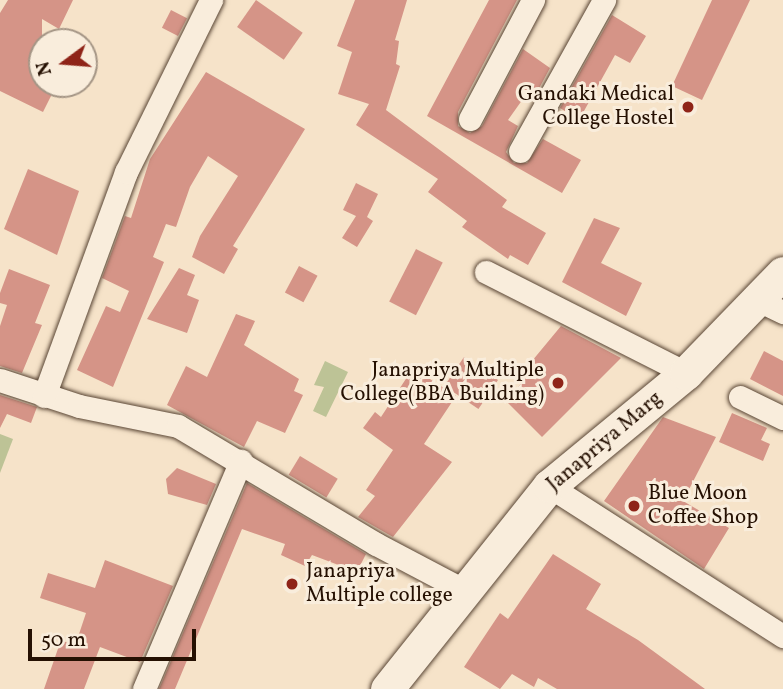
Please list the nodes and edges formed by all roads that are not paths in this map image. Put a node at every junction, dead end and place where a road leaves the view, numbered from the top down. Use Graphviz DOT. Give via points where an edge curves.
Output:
graph roads {
  1 [pos="211,0"];
  2 [pos="533,0"];
  3 [pos="604,0"];
  4 [pos="470,119"];
  5 [pos="520,151"];
  6 [pos="486,272"];
  7 [pos="783,273"];
  8 [pos="771,306"];
  9 [pos="686,373"];
  10 [pos="0,380"];
  11 [pos="44,396"];
  12 [pos="740,397"];
  13 [pos="783,418"];
  14 [pos="241,461"];
  15 [pos="549,486"];
  16 [pos="467,592"];
  17 [pos="783,636"];
  18 [pos="144,689"];
  19 [pos="387,689"];
  1 -- 11 [label="street" via="126,172"];
  2 -- 4 [label="street"];
  3 -- 5 [label="street"];
  6 -- 9 [label="street"];
  7 -- 8 [label="main road, Janapriya Marg"];
  8 -- 9 [label="main road, Janapriya Marg"];
  9 -- 15 [label="main road, Janapriya Marg"];
  10 -- 11 [label="street"];
  11 -- 14 [label="street" via="178,426"];
  12 -- 13 [label="street"];
  14 -- 16 [label="street" via="376,544"];
  14 -- 18 [label="street"];
  15 -- 16 [label="main road, Janapriya Marg"];
  15 -- 17 [label="street"];
  16 -- 19 [label="main road, Janapriya Marg"];
}
